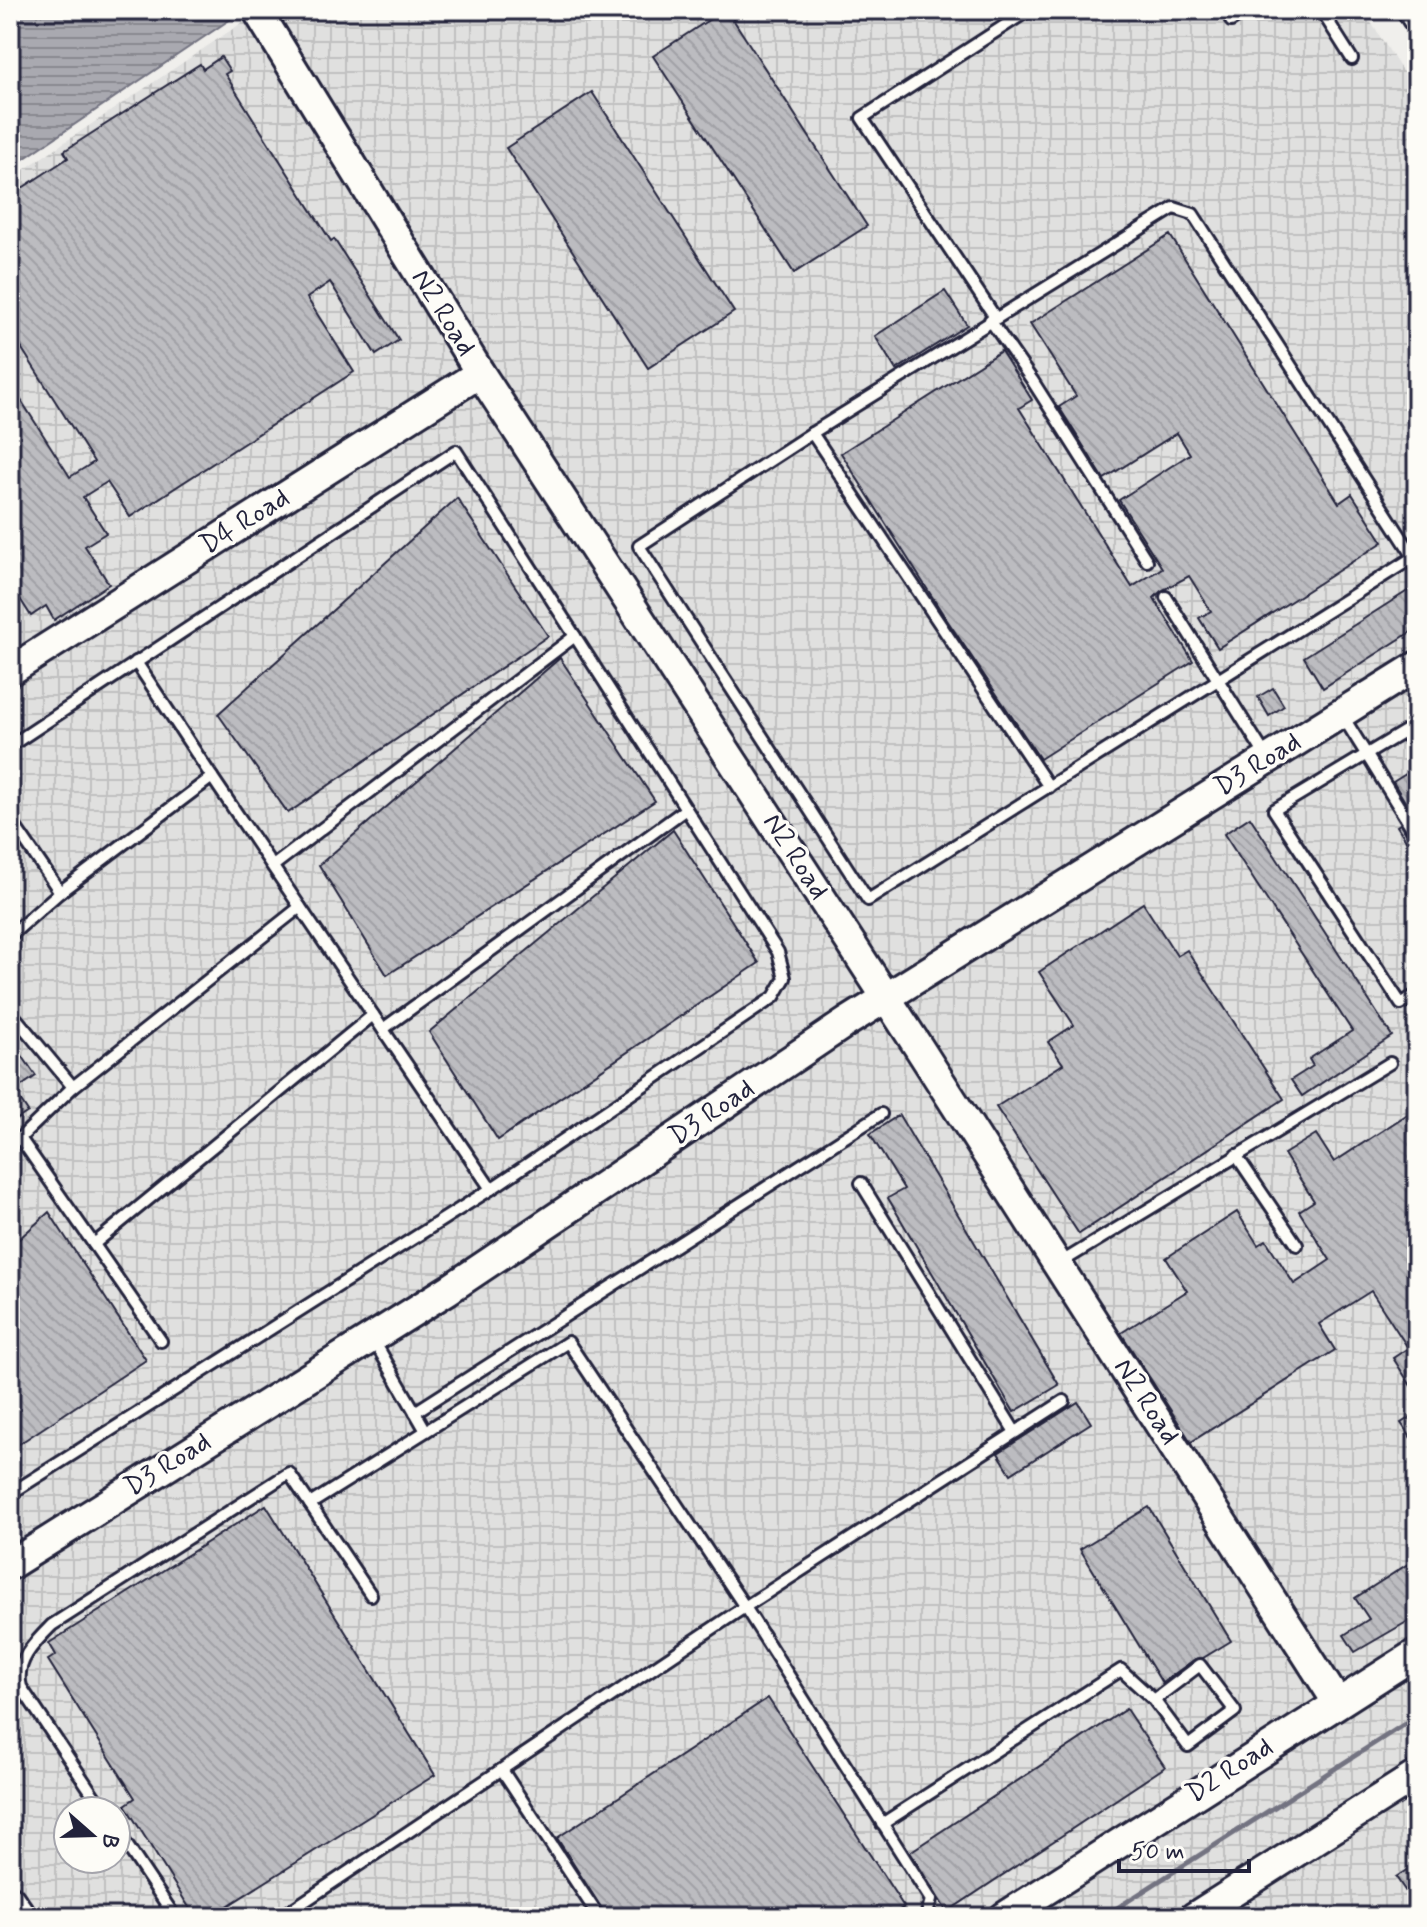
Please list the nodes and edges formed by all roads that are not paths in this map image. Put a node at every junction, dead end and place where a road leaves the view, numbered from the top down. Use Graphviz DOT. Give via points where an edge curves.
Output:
graph roads {
  1 [pos="257,10"];
  2 [pos="1029,10"];
  3 [pos="1248,10"];
  4 [pos="1321,10"];
  5 [pos="1412,10"];
  6 [pos="1417,18"];
  7 [pos="1231,21"];
  8 [pos="1352,59"];
  9 [pos="993,319"];
  10 [pos="480,373"];
  11 [pos="812,433"];
  12 [pos="1415,556"];
  13 [pos="1147,561"];
  14 [pos="1166,597"];
  15 [pos="575,636"];
  16 [pos="136,662"];
  17 [pos="1417,666"];
  18 [pos="10,671"];
  19 [pos="1220,680"];
  20 [pos="1341,713"];
  21 [pos="1417,724"];
  22 [pos="10,746"];
  23 [pos="1366,756"];
  24 [pos="1268,759"];
  25 [pos="212,777"];
  26 [pos="1049,787"];
  27 [pos="686,809"];
  28 [pos="10,819"];
  29 [pos="1417,836"];
  30 [pos="273,866"];
  31 [pos="60,892"];
  32 [pos="300,907"];
  33 [pos="10,936"];
  34 [pos="1417,994"];
  35 [pos="886,997"];
  36 [pos="10,1011"];
  37 [pos="373,1015"];
  38 [pos="383,1029"];
  39 [pos="1390,1063"];
  40 [pos="73,1087"];
  41 [pos="881,1114"];
  42 [pos="20,1138"];
  43 [pos="10,1144"];
  44 [pos="1236,1155"];
  45 [pos="861,1183"];
  46 [pos="491,1189"];
  47 [pos="94,1244"];
  48 [pos="1297,1245"];
  49 [pos="1058,1264"];
  50 [pos="372,1338"];
  51 [pos="161,1341"];
  52 [pos="1064,1401"];
  53 [pos="415,1412"];
  54 [pos="426,1431"];
  55 [pos="1015,1432"];
  56 [pos="10,1494"];
  57 [pos="310,1504"];
  58 [pos="10,1565"];
  59 [pos="371,1595"];
  60 [pos="745,1607"];
  61 [pos="1417,1653"];
  62 [pos="1154,1700"];
  63 [pos="1337,1702"];
  64 [pos="502,1770"];
  65 [pos="1417,1775"];
  66 [pos="93,1795"];
  67 [pos="882,1824"];
  68 [pos="132,1853"];
  69 [pos="10,1900"];
  70 [pos="22,1917"];
  71 [pos="175,1917"];
  72 [pos="281,1917"];
  73 [pos="599,1917"];
  74 [pos="926,1917"];
  75 [pos="1004,1917"];
  76 [pos="1194,1917"];
  1 -- 10 [label="street, N2 Road"];
  2 -- 9 [label="lane" via="862,118"];
  3 -- 7 [label="lane"];
  4 -- 8 [label="lane"];
  5 -- 6 [label="street"];
  9 -- 11 [label="lane"];
  9 -- 12 [label="lane" via="1174,208 1193,214"];
  9 -- 13 [label="lane"];
  10 -- 18 [label="street, D4 Road"];
  10 -- 35 [label="street, N2 Road"];
  11 -- 26 [label="lane"];
  11 -- 26 [label="lane" via="639,546 868,900"];
  12 -- 19 [label="lane"];
  14 -- 19 [label="lane"];
  15 -- 16 [label="lane" via="456,451"];
  15 -- 27 [label="lane"];
  15 -- 30 [label="lane"];
  16 -- 22 [label="lane"];
  16 -- 25 [label="lane"];
  17 -- 20 [label="street, D3 Road"];
  19 -- 24 [label="lane"];
  19 -- 26 [label="lane"];
  20 -- 23 [label="lane"];
  20 -- 24 [label="street, D3 Road"];
  21 -- 23 [label="lane"];
  23 -- 29 [label="lane"];
  23 -- 34 [label="lane" via="1274,810 1401,1004"];
  24 -- 35 [label="street, D3 Road"];
  25 -- 30 [label="lane"];
  25 -- 31 [label="lane"];
  27 -- 38 [label="lane"];
  27 -- 46 [label="lane" via="778,952 785,978 781,988"];
  28 -- 31 [label="lane"];
  30 -- 32 [label="lane"];
  31 -- 33 [label="lane"];
  32 -- 37 [label="lane"];
  32 -- 40 [label="lane"];
  35 -- 49 [label="street, N2 Road"];
  35 -- 50 [label="street, D3 Road"];
  36 -- 40 [label="lane"];
  37 -- 38 [label="lane"];
  37 -- 47 [label="lane"];
  38 -- 46 [label="lane"];
  39 -- 44 [label="lane"];
  40 -- 42 [label="lane"];
  41 -- 53 [label="lane"];
  42 -- 43 [label="lane"];
  42 -- 47 [label="lane"];
  44 -- 48 [label="lane"];
  44 -- 49 [label="lane"];
  45 -- 55 [label="lane"];
  46 -- 56 [label="lane"];
  47 -- 51 [label="lane"];
  49 -- 63 [label="street, N2 Road"];
  50 -- 53 [label="lane"];
  50 -- 58 [label="street, D3 Road"];
  52 -- 55 [label="lane"];
  53 -- 54 [label="lane"];
  54 -- 57 [label="lane"];
  54 -- 60 [label="lane" via="568,1342"];
  55 -- 60 [label="lane"];
  57 -- 59 [label="lane"];
  57 -- 66 [label="lane" via="289,1473 52,1625 30,1646 18,1676 21,1687"];
  60 -- 64 [label="lane"];
  60 -- 67 [label="lane"];
  61 -- 63 [label="street, D2 Road"];
  62 -- 62 [label="lane" via="1200,1665 1235,1711 1188,1746"];
  62 -- 67 [label="lane" via="1121,1670"];
  63 -- 75 [label="street, D2 Road"];
  64 -- 72 [label="lane"];
  64 -- 73 [label="lane"];
  65 -- 76 [label="street"];
  67 -- 74 [label="lane" via="931,1900"];
  68 -- 71 [label="lane"];
  69 -- 70 [label="street"];
}
